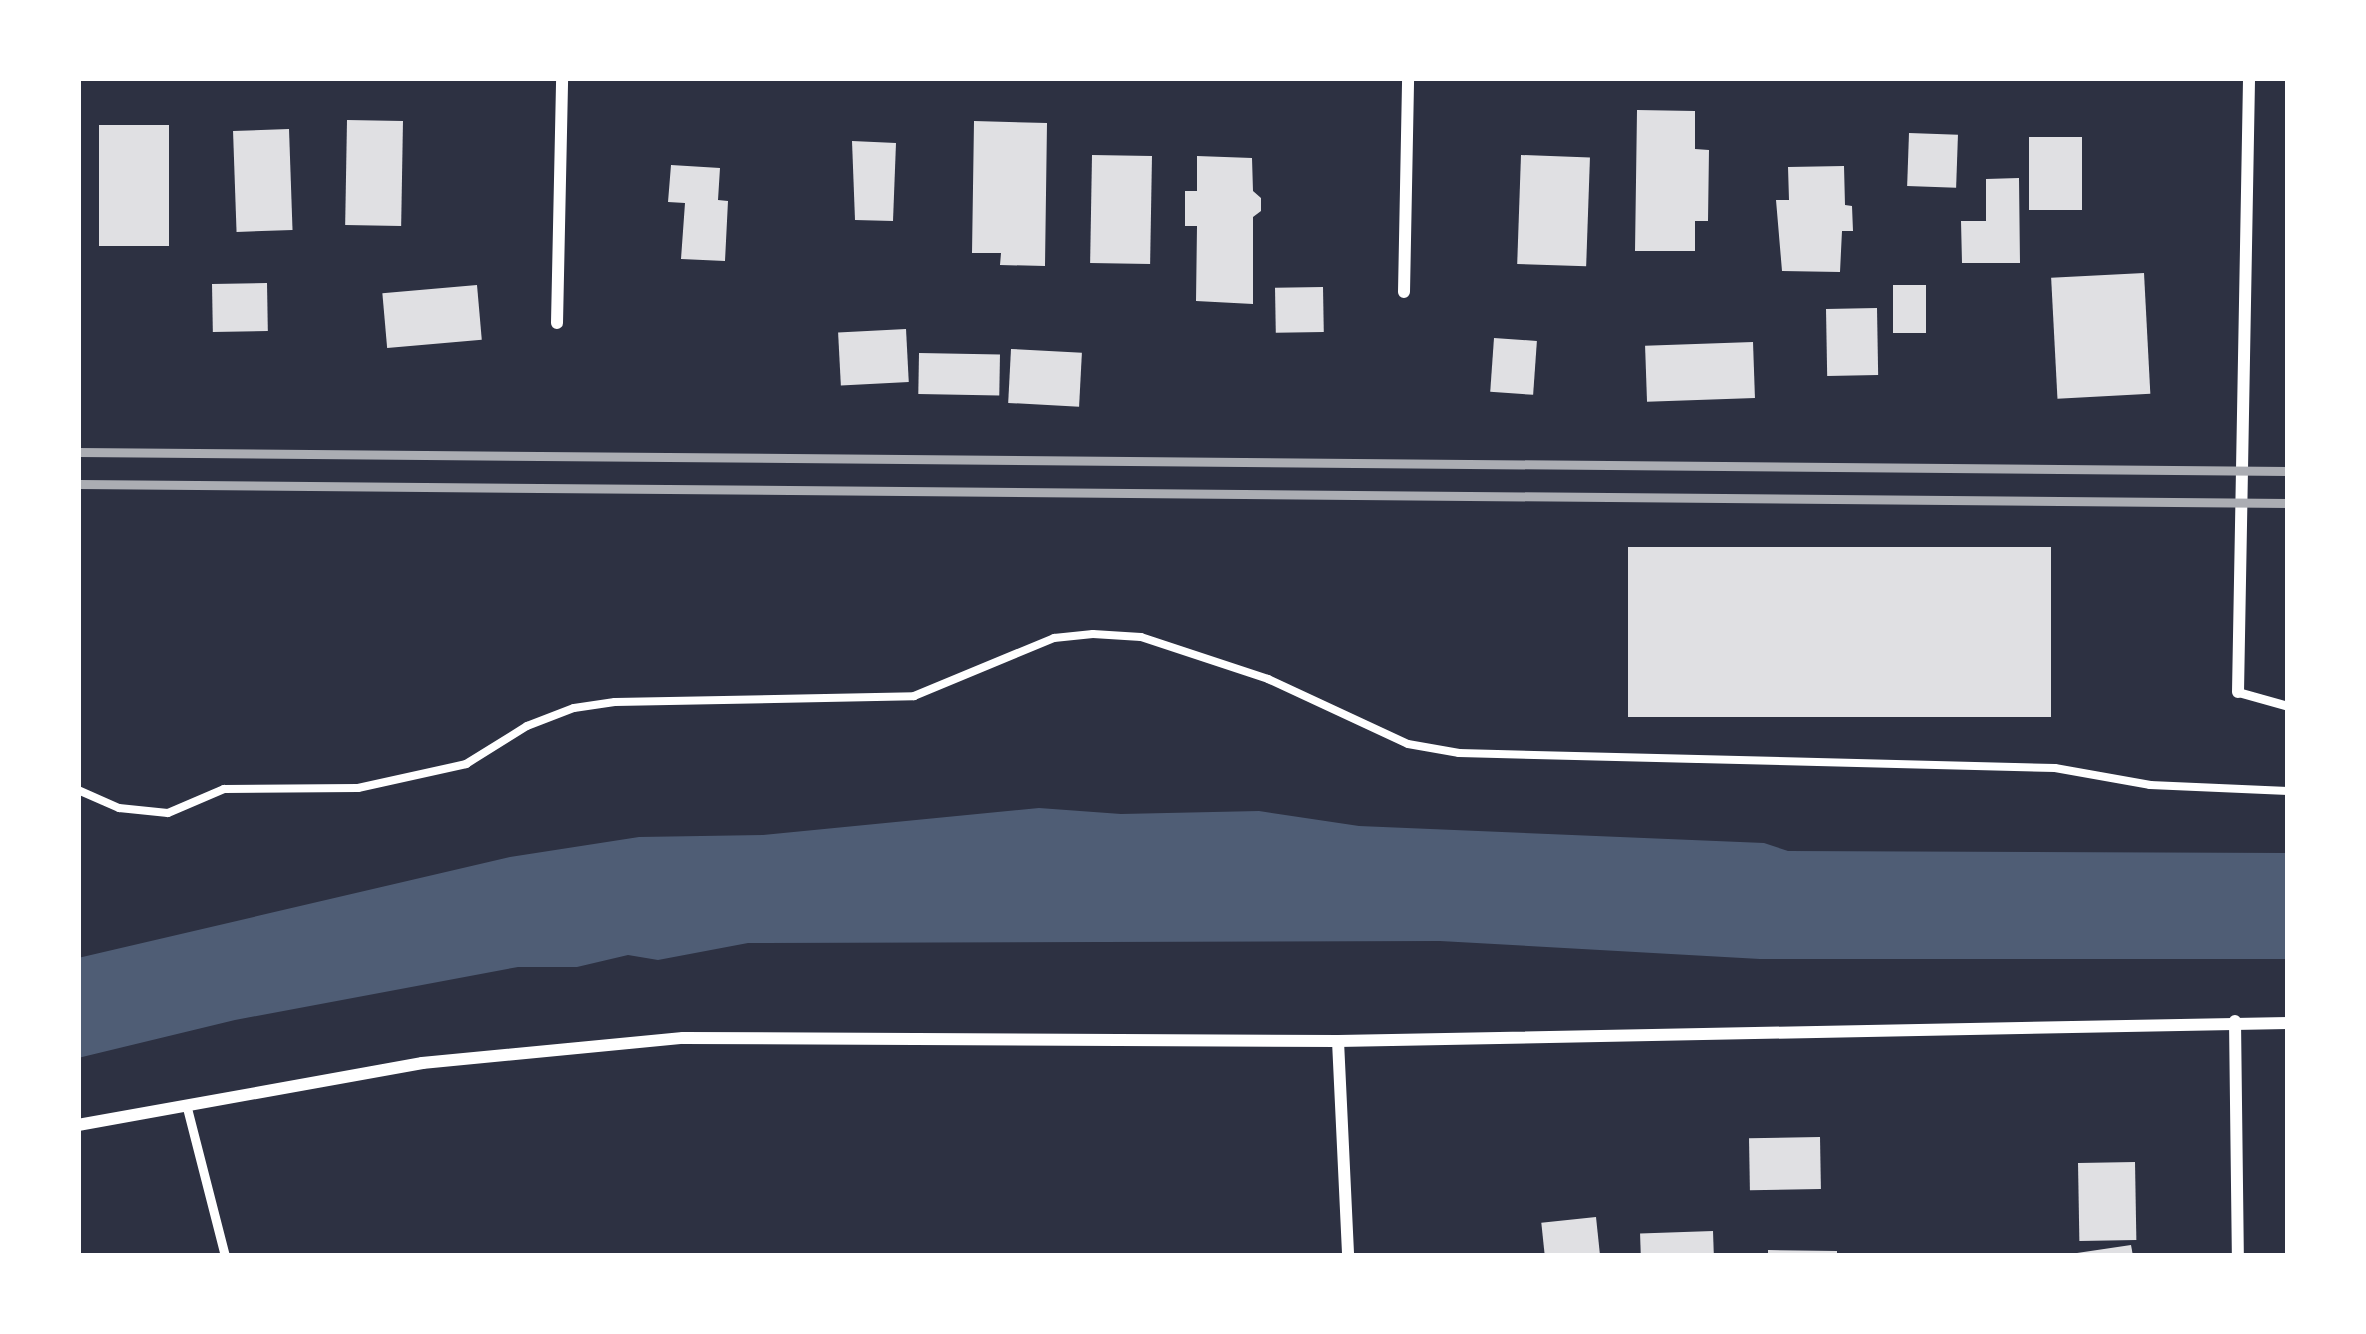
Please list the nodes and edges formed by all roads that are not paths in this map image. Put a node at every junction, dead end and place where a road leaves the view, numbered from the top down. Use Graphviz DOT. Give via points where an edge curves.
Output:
graph roads {
  1 [pos="562,78"];
  2 [pos="1408,78"];
  3 [pos="2249,78"];
  4 [pos="1404,292"];
  5 [pos="557,323"];
  6 [pos="2238,692"];
  7 [pos="2288,706"];
  8 [pos="2234,1022"];
  9 [pos="2288,1023"];
  10 [pos="1338,1041"];
  11 [pos="186,1101"];
  12 [pos="78,1125"];
  13 [pos="225,1256"];
  14 [pos="1348,1256"];
  15 [pos="2239,1256"];
  1 -- 5 [label="street"];
  2 -- 4 [label="street"];
  3 -- 6 [label="street"];
  6 -- 7 [label="lane"];
  8 -- 9 [label="street"];
  8 -- 10 [label="street"];
  8 -- 15 [label="street"];
  10 -- 11 [label="street" via="683,1038 422,1063"];
  10 -- 14 [label="street"];
  11 -- 12 [label="street"];
  11 -- 13 [label="lane"];
}
